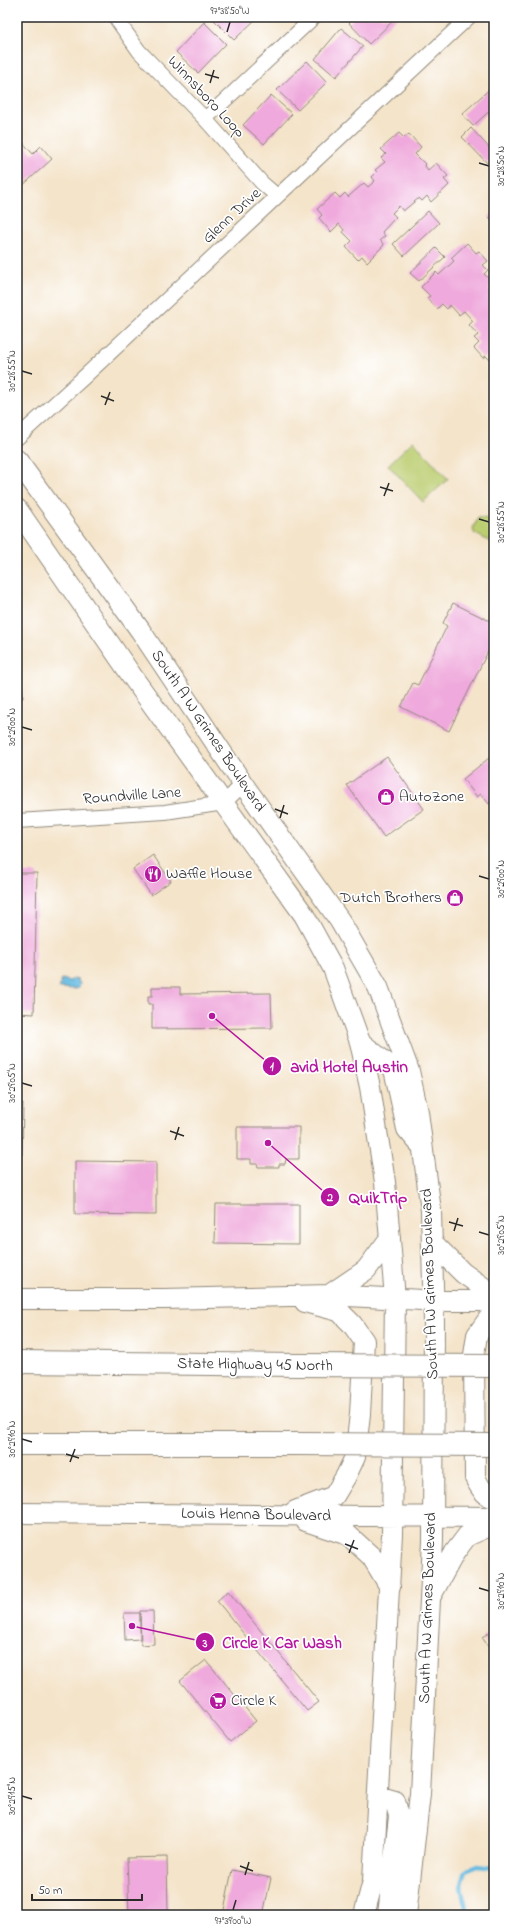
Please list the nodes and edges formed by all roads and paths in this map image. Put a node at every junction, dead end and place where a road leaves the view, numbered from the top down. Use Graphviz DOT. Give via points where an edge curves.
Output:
graph roads {
  1 [pos="115,17"];
  2 [pos="314,17"];
  3 [pos="469,17"];
  4 [pos="205,119"];
  5 [pos="277,196"];
  6 [pos="17,438"];
  7 [pos="17,460"];
  8 [pos="17,509"];
  9 [pos="243,784"];
  10 [pos="224,803"];
  11 [pos="17,821"];
  12 [pos="360,1042"];
  13 [pos="423,1147"];
  14 [pos="390,1238"];
  15 [pos="432,1242"];
  16 [pos="329,1295"];
  17 [pos="494,1295"];
  18 [pos="288,1296"];
  19 [pos="395,1298"];
  20 [pos="17,1299"];
  21 [pos="434,1301"];
  22 [pos="494,1301"];
  23 [pos="494,1311"];
  24 [pos="17,1362"];
  25 [pos="494,1366"];
  26 [pos="17,1444"];
  27 [pos="494,1445"];
  28 [pos="494,1498"];
  29 [pos="17,1513"];
  30 [pos="288,1514"];
  31 [pos="393,1516"];
  32 [pos="433,1516"];
  33 [pos="494,1517"];
  34 [pos="494,1524"];
  35 [pos="390,1587"];
  36 [pos="430,1598"];
  37 [pos="378,1796"];
  38 [pos="364,1915"];
  39 [pos="388,1915"];
  40 [pos="406,1915"];
  1 -- 4 [label="street, Winnsboro Loop" via="139,51"];
  2 -- 4 [label="street"];
  3 -- 5 [label="street, Glenn Drive"];
  4 -- 5 [label="street, Winnsboro Loop" via="262,183"];
  5 -- 6 [label="street, Glenn Drive"];
  7 -- 9 [label="main road, South A W Grimes Boulevard" via="140,630"];
  8 -- 10 [label="main road, South A W Grimes Boulevard" via="134,679"];
  9 -- 10 [label="street"];
  9 -- 13 [label="main road, South A W Grimes Boulevard" via="340,921 378,987 409,1071"];
  10 -- 11 [label="street, Roundville Lane" via="165,812"];
  10 -- 12 [label="main road, South A W Grimes Boulevard" via="307,922 333,968"];
  12 -- 13 [label="main road" via="394,1070 407,1129"];
  12 -- 14 [label="main road, South A W Grimes Boulevard" via="385,1182"];
  13 -- 15 [label="main road, South A W Grimes Boulevard" via="431,1210"];
  14 -- 16 [label="main road" via="366,1270"];
  14 -- 19 [label="main road, South A W Grimes Boulevard"];
  15 -- 17 [label="main road" via="464,1273"];
  15 -- 21 [label="main road, South A W Grimes Boulevard"];
  16 -- 18 [label="main road"];
  16 -- 19 [label="main road"];
  18 -- 20 [label="main road"];
  18 -- 30 [label="main road" via="339,1311 364,1340 355,1457 334,1496"];
  19 -- 21 [label="main road"];
  19 -- 31 [label="main road, South A W Grimes Boulevard"];
  21 -- 22 [label="main road"];
  21 -- 32 [label="main road, South A W Grimes Boulevard"];
  23 -- 28 [label="main road" via="477,1335 474,1355 475,1478 480,1488"];
  24 -- 25 [label="highway, State Highway 45 North, bridge"];
  26 -- 27 [label="highway, bridge"];
  29 -- 30 [label="main road, Louis Henna Boulevard"];
  30 -- 31 [label="main road, Louis Henna Boulevard"];
  30 -- 35 [label="main road" via="348,1536 372,1558"];
  31 -- 32 [label="main road, Louis Henna Boulevard"];
  31 -- 35 [label="main road, South A W Grimes Boulevard"];
  32 -- 33 [label="main road, Louis Henna Boulevard"];
  32 -- 36 [label="main road, South A W Grimes Boulevard"];
  34 -- 36 [label="main road" via="467,1536 455,1552"];
  35 -- 37 [label="main road, South A W Grimes Boulevard"];
  36 -- 40 [label="main road, South A W Grimes Boulevard" via="420,1794"];
  37 -- 38 [label="main road, South A W Grimes Boulevard" via="373,1880"];
  37 -- 39 [label="main road" via="395,1802 400,1816"];
}
